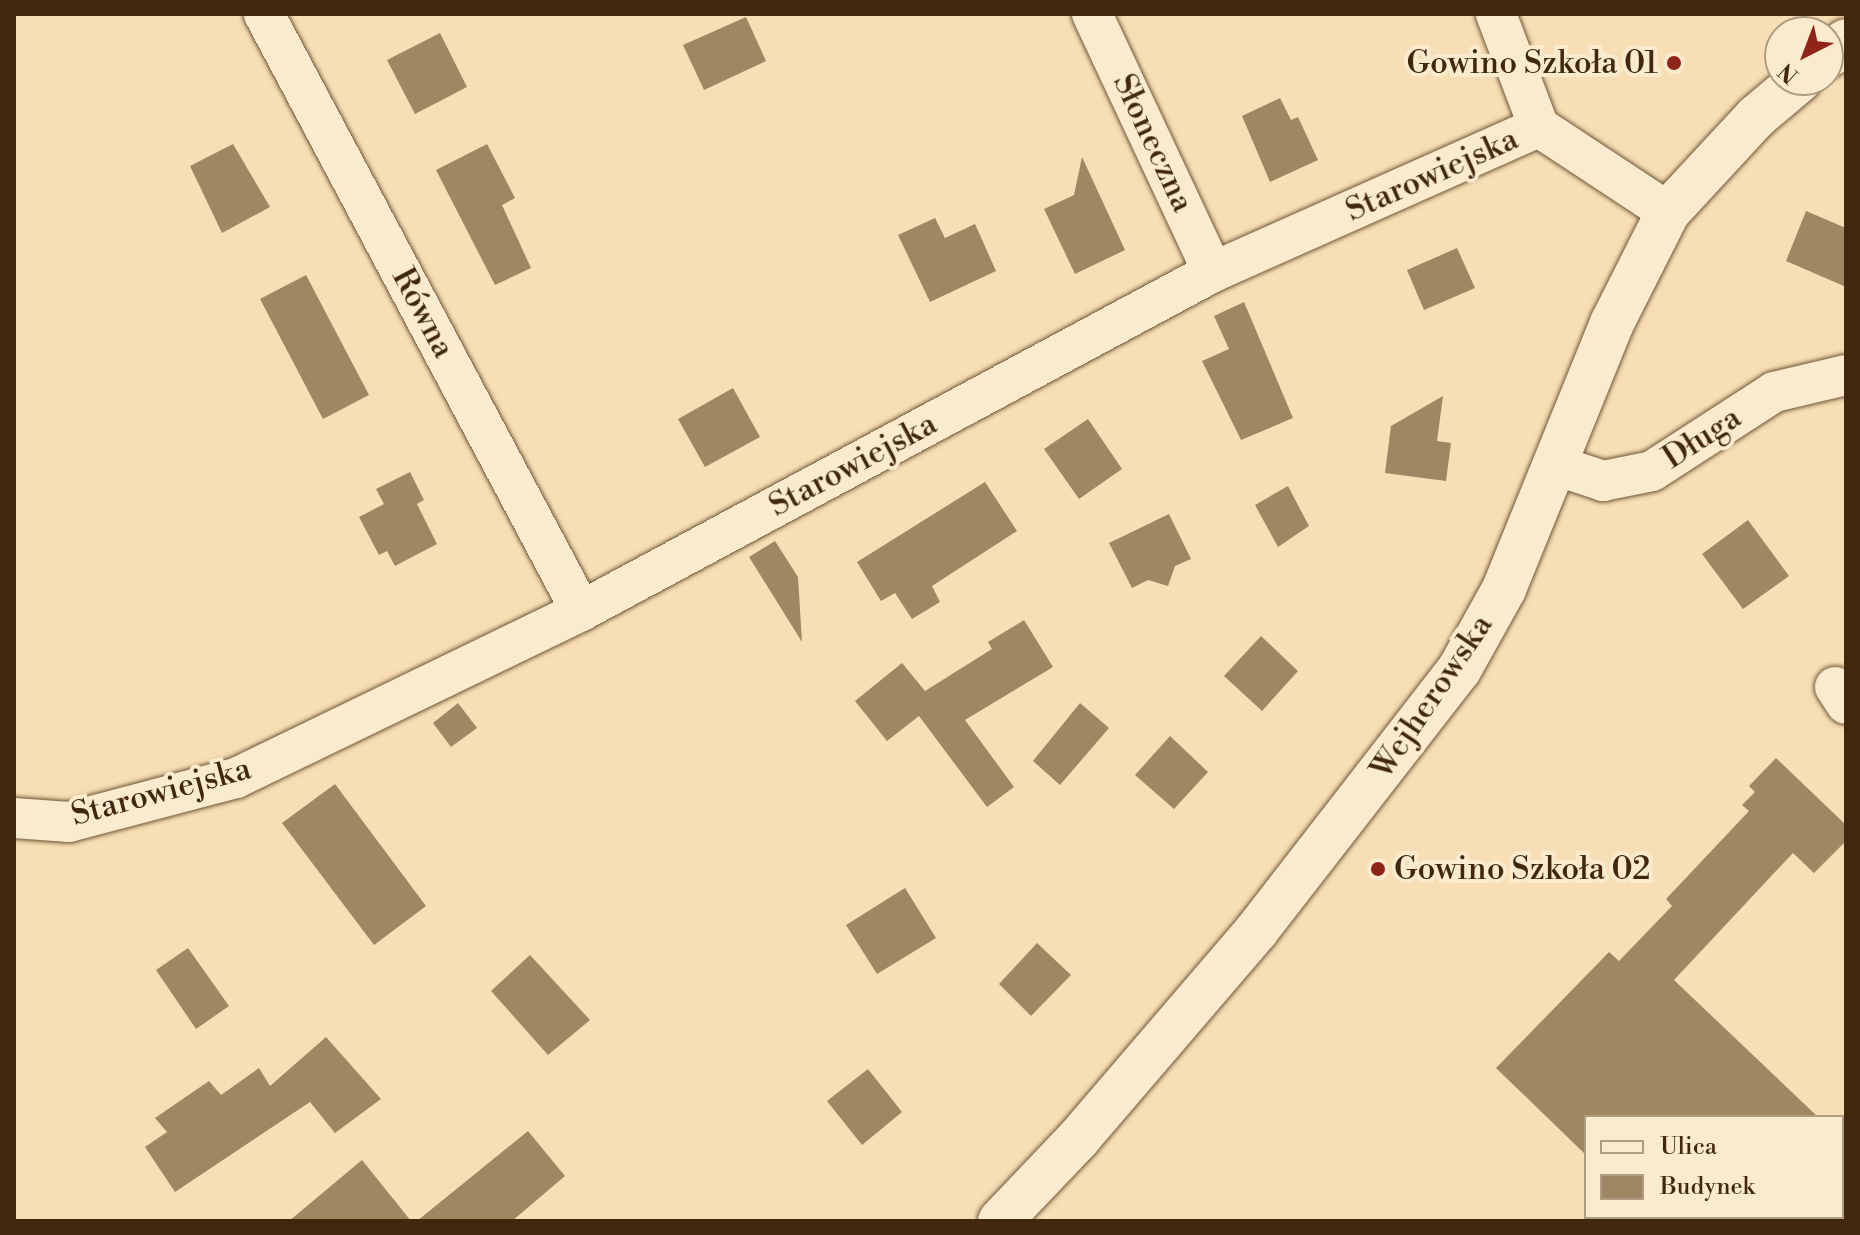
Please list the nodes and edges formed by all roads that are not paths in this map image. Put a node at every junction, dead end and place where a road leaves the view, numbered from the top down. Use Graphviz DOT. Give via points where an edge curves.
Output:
graph roads {
  1 [pos="264,14"];
  2 [pos="1092,14"];
  3 [pos="1496,14"];
  4 [pos="1781,96"];
  5 [pos="1539,127"];
  6 [pos="1668,212"];
  7 [pos="1213,272"];
  8 [pos="1846,375"];
  9 [pos="1555,465"];
  10 [pos="581,611"];
  11 [pos="14,818"];
  12 [pos="1000,1221"];
  1 -- 10 [label="street, Równa"];
  2 -- 7 [label="street, Słoneczna"];
  3 -- 5 [label="street"];
  4 -- 6 [label="street, Wejherowska"];
  5 -- 6 [label="street, Starowiejska"];
  5 -- 7 [label="street, Starowiejska"];
  6 -- 9 [label="street, Wejherowska" via="1612,323"];
  7 -- 10 [label="street, Starowiejska"];
  8 -- 9 [label="street, Długa" via="1774,392 1652,471 1603,481"];
  9 -- 12 [label="street, Wejherowska" via="1504,589 1459,670 1257,930"];
  10 -- 11 [label="street, Starowiejska" via="236,778 69,822"];
}
